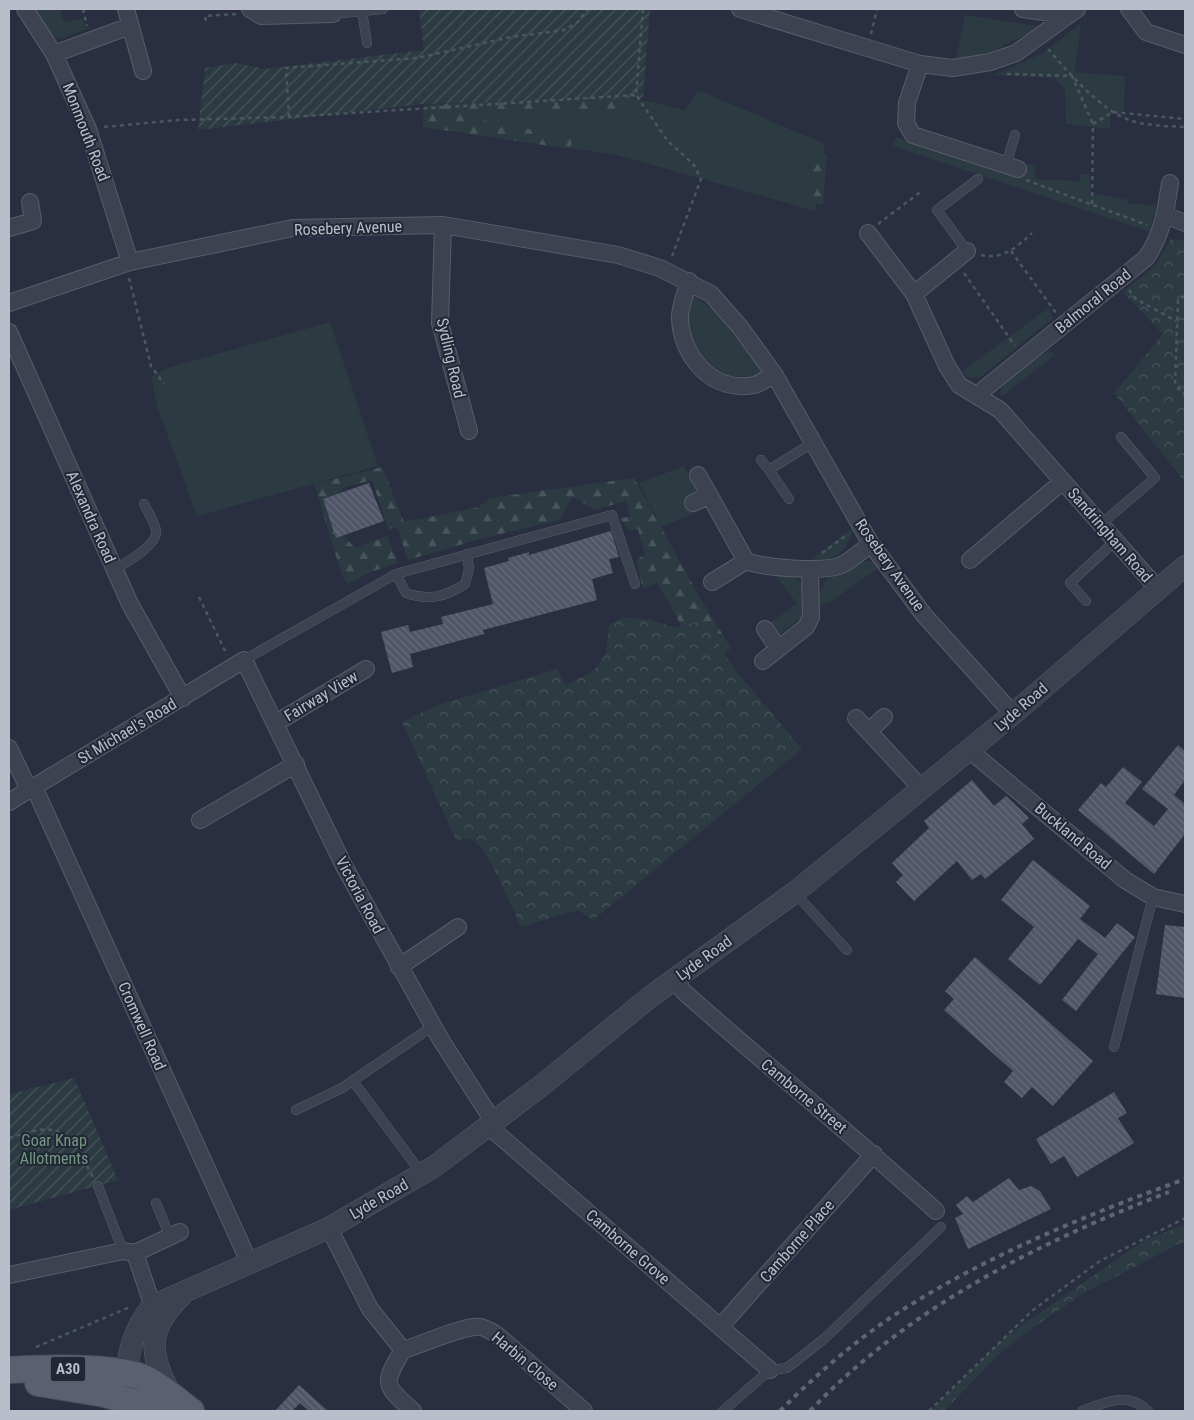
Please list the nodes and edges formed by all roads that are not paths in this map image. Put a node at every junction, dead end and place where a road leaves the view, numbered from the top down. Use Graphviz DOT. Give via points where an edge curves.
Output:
graph roads {
  1 [pos="25,9"];
  2 [pos="126,9"];
  3 [pos="383,9"];
  4 [pos="740,9"];
  5 [pos="1023,9"];
  6 [pos="1130,9"];
  7 [pos="252,10"];
  8 [pos="362,11"];
  9 [pos="308,12"];
  10 [pos="1071,12"];
  11 [pos="333,14"];
  12 [pos="130,26"];
  13 [pos="367,43"];
  14 [pos="1185,45"];
  15 [pos="54,54"];
  16 [pos="920,64"];
  17 [pos="143,71"];
  18 [pos="1015,136"];
  19 [pos="1012,167"];
  20 [pos="978,179"];
  21 [pos="1170,183"];
  22 [pos="30,202"];
  23 [pos="1163,222"];
  24 [pos="1185,224"];
  25 [pos="443,225"];
  26 [pos="9,228"];
  27 [pos="868,234"];
  28 [pos="961,256"];
  29 [pos="128,263"];
  30 [pos="690,281"];
  31 [pos="914,294"];
  32 [pos="9,303"];
  33 [pos="9,332"];
  34 [pos="774,374"];
  35 [pos="977,395"];
  36 [pos="469,431"];
  37 [pos="1121,437"];
  38 [pos="814,442"];
  39 [pos="761,460"];
  40 [pos="769,470"];
  41 [pos="698,475"];
  42 [pos="1063,481"];
  43 [pos="789,499"];
  44 [pos="144,504"];
  45 [pos="1100,524"];
  46 [pos="1115,541"];
  47 [pos="871,544"];
  48 [pos="467,554"];
  49 [pos="970,560"];
  50 [pos="746,561"];
  51 [pos="1185,566"];
  52 [pos="114,569"];
  53 [pos="805,569"];
  54 [pos="396,574"];
  55 [pos="712,582"];
  56 [pos="635,584"];
  57 [pos="1158,589"];
  58 [pos="1086,601"];
  59 [pos="765,630"];
  60 [pos="778,648"];
  61 [pos="763,661"];
  62 [pos="239,664"];
  63 [pos="366,669"];
  64 [pos="183,698"];
  65 [pos="1013,714"];
  66 [pos="884,717"];
  67 [pos="856,718"];
  68 [pos="276,723"];
  69 [pos="869,731"];
  70 [pos="9,748"];
  71 [pos="969,750"];
  72 [pos="296,764"];
  73 [pos="31,789"];
  74 [pos="922,789"];
  75 [pos="9,802"];
  76 [pos="200,820"];
  77 [pos="794,893"];
  78 [pos="1153,896"];
  79 [pos="1185,904"];
  80 [pos="458,928"];
  81 [pos="847,950"];
  82 [pos="399,967"];
  83 [pos="674,979"];
  84 [pos="433,1026"];
  85 [pos="1114,1047"];
  86 [pos="353,1081"];
  87 [pos="296,1110"];
  88 [pos="490,1123"];
  89 [pos="874,1154"];
  90 [pos="422,1174"];
  91 [pos="98,1186"];
  92 [pos="156,1203"];
  93 [pos="936,1211"];
  94 [pos="942,1227"];
  95 [pos="329,1228"];
  96 [pos="175,1234"];
  97 [pos="129,1252"];
  98 [pos="250,1264"];
  99 [pos="9,1275"];
  100 [pos="154,1308"];
  101 [pos="720,1327"];
  102 [pos="403,1350"];
  103 [pos="9,1370"];
  104 [pos="770,1370"];
  105 [pos="140,1375"];
  106 [pos="9,1381"];
  107 [pos="105,1394"];
  108 [pos="166,1406"];
  109 [pos="192,1411"];
  110 [pos="413,1411"];
  111 [pos="584,1411"];
  112 [pos="722,1411"];
  113 [pos="1082,1411"];
  114 [pos="1148,1411"];
  1 -- 15 [label="street, Monmouth Road"];
  2 -- 12 [label="street"];
  3 -- 8 [label="lane"];
  4 -- 16 [label="street"];
  5 -- 10 [label="street"];
  6 -- 14 [label="street" via="1146,32"];
  7 -- 9 [label="street" via="261,16"];
  8 -- 11 [label="lane"];
  8 -- 13 [label="lane"];
  9 -- 11 [label="street"];
  10 -- 16 [label="street" via="1016,53 953,68"];
  12 -- 15 [label="street"];
  12 -- 17 [label="street"];
  15 -- 29 [label="street, Monmouth Road" via="88,129"];
  16 -- 19 [label="street" via="907,103 906,123 913,135"];
  18 -- 19 [label="lane"];
  20 -- 28 [label="lane" via="938,210"];
  21 -- 23 [label="street, Balmoral Road"];
  22 -- 26 [label="street" via="33,221"];
  23 -- 24 [label="street"];
  23 -- 35 [label="street, Balmoral Road" via="1156,243 1146,258"];
  25 -- 29 [label="street, Rosebery Avenue" via="293,228"];
  25 -- 30 [label="street, Rosebery Avenue" via="618,255"];
  25 -- 36 [label="street, Sydling Road" via="440,323"];
  27 -- 31 [label="street, Sandringham Road"];
  28 -- 31 [label="street"];
  29 -- 32 [label="street, Rosebery Avenue"];
  30 -- 34 [label="street, Rosebery Avenue" via="711,294"];
  30 -- 34 [label="street" via="680,318 684,340 695,363 711,378 734,385 755,385"];
  31 -- 35 [label="street, Sandringham Road" via="947,366 959,385"];
  33 -- 52 [label="street, Alexandra Road"];
  34 -- 38 [label="street, Rosebery Avenue"];
  35 -- 42 [label="street, Sandringham Road" via="1000,410"];
  37 -- 45 [label="lane" via="1155,478"];
  38 -- 40 [label="lane"];
  38 -- 47 [label="street, Rosebery Avenue"];
  39 -- 40 [label="lane"];
  40 -- 43 [label="lane"];
  41 -- 50 [label="street" via="701,500"];
  42 -- 45 [label="street, Sandringham Road"];
  42 -- 49 [label="street, Sandringham Road"];
  44 -- 52 [label="lane" via="156,531 155,537 143,551"];
  45 -- 46 [label="street, Sandringham Road"];
  46 -- 57 [label="street, Sandringham Road"];
  46 -- 58 [label="lane" via="1070,583"];
  47 -- 53 [label="street" via="841,566"];
  47 -- 65 [label="street, Rosebery Avenue" via="924,615"];
  48 -- 54 [label="lane"];
  48 -- 54 [label="lane" via="469,569 465,584 453,592 422,599 406,593"];
  48 -- 56 [label="lane" via="612,515"];
  50 -- 53 [label="street"];
  50 -- 55 [label="street"];
  51 -- 57 [label="street, Lyde Road"];
  52 -- 64 [label="street, Alexandra Road"];
  53 -- 60 [label="street" via="811,617 806,627"];
  54 -- 62 [label="lane"];
  57 -- 65 [label="street, Lyde Road"];
  59 -- 60 [label="street"];
  60 -- 61 [label="street"];
  62 -- 64 [label="street, St Michael's Road"];
  62 -- 68 [label="street, Victoria Road"];
  63 -- 68 [label="street, Fairway View"];
  64 -- 73 [label="street, St Michael's Road"];
  65 -- 71 [label="street, Lyde Road"];
  66 -- 69 [label="street"];
  67 -- 69 [label="street"];
  68 -- 72 [label="street, Victoria Road"];
  69 -- 74 [label="street"];
  70 -- 73 [label="street, Cromwell Road"];
  71 -- 74 [label="street, Lyde Road"];
  71 -- 78 [label="street, Buckland Road" via="1125,880"];
  72 -- 76 [label="street"];
  72 -- 82 [label="street, Victoria Road" via="344,866"];
  73 -- 75 [label="street, St Michael's Road"];
  73 -- 98 [label="street, Cromwell Road"];
  74 -- 77 [label="street, Lyde Road"];
  77 -- 81 [label="lane"];
  77 -- 83 [label="street, Lyde Road"];
  78 -- 79 [label="street, Buckland Road"];
  78 -- 85 [label="lane"];
  80 -- 82 [label="street"];
  82 -- 84 [label="street, Victoria Road"];
  83 -- 88 [label="street, Lyde Road"];
  83 -- 89 [label="street, Camborne Street" via="684,992 771,1069"];
  84 -- 86 [label="lane"];
  84 -- 88 [label="street, Victoria Road"];
  86 -- 87 [label="lane"];
  86 -- 90 [label="lane"];
  88 -- 90 [label="street, Lyde Road"];
  88 -- 101 [label="street, Camborne Grove"];
  89 -- 93 [label="street, Camborne Street"];
  89 -- 101 [label="street, Camborne Place"];
  90 -- 95 [label="street, Lyde Road"];
  91 -- 97 [label="lane"];
  92 -- 96 [label="lane"];
  94 -- 104 [label="lane" via="825,1338 786,1368"];
  95 -- 98 [label="street, Lyde Road"];
  95 -- 102 [label="street" via="370,1309"];
  96 -- 97 [label="street"];
  97 -- 99 [label="street"];
  97 -- 100 [label="street"];
  98 -- 100 [label="street, Lyde Road"];
  100 -- 105 [label="street" via="154,1335"];
  100 -- 105 [label="street" via="140,1324 133,1341"];
  101 -- 104 [label="street, Camborne Grove"];
  102 -- 110 [label="street" via="390,1371 388,1383 391,1392"];
  102 -- 111 [label="street, Harbin Close" via="466,1328 482,1327 496,1334"];
  103 -- 105 [label="main road, A30" via="52,1368"];
  104 -- 112 [label="lane"];
  105 -- 107 [label="street"];
  105 -- 108 [label="main road, A30"];
  106 -- 107 [label="main road, A30" via="37,1382"];
  107 -- 108 [label="main road, A30"];
  108 -- 109 [label="main road, A30"];
  113 -- 114 [label="lane" via="1110,1399 1140,1402"];
}
